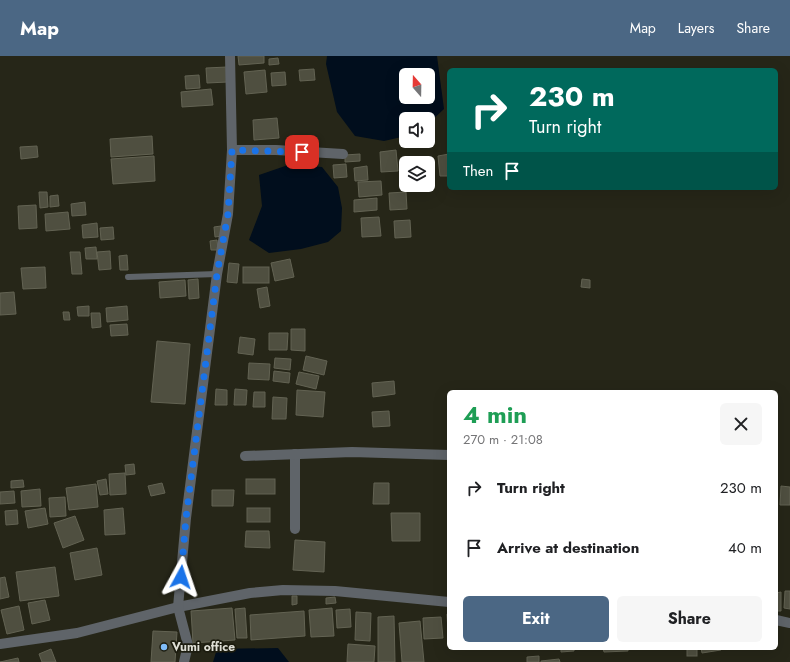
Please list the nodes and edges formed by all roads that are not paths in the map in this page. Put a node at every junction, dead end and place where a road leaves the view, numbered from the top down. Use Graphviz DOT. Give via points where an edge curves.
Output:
graph roads {
  1 [pos="230,56"];
  2 [pos="232,150"];
  3 [pos="343,154"];
  4 [pos="217,274"];
  5 [pos="128,277"];
  6 [pos="295,454"];
  7 [pos="447,455"];
  8 [pos="245,456"];
  9 [pos="295,529"];
  10 [pos="447,602"];
  11 [pos="178,607"];
  12 [pos="778,620"];
  13 [pos="790,623"];
  14 [pos="0,644"];
  15 [pos="184,662"];
  1 -- 2 [label="street"];
  2 -- 3 [label="street"];
  2 -- 4 [label="street" via="228,214"];
  4 -- 5 [label="lane"];
  4 -- 11 [label="street" via="186,518"];
  6 -- 7 [label="street" via="352,452"];
  6 -- 8 [label="street"];
  6 -- 9 [label="street"];
  10 -- 11 [label="street" via="335,591 283,590 250,593"];
  11 -- 14 [label="street" via="77,633"];
  11 -- 15 [label="street" via="188,645"];
  12 -- 13 [label="street"];
}
